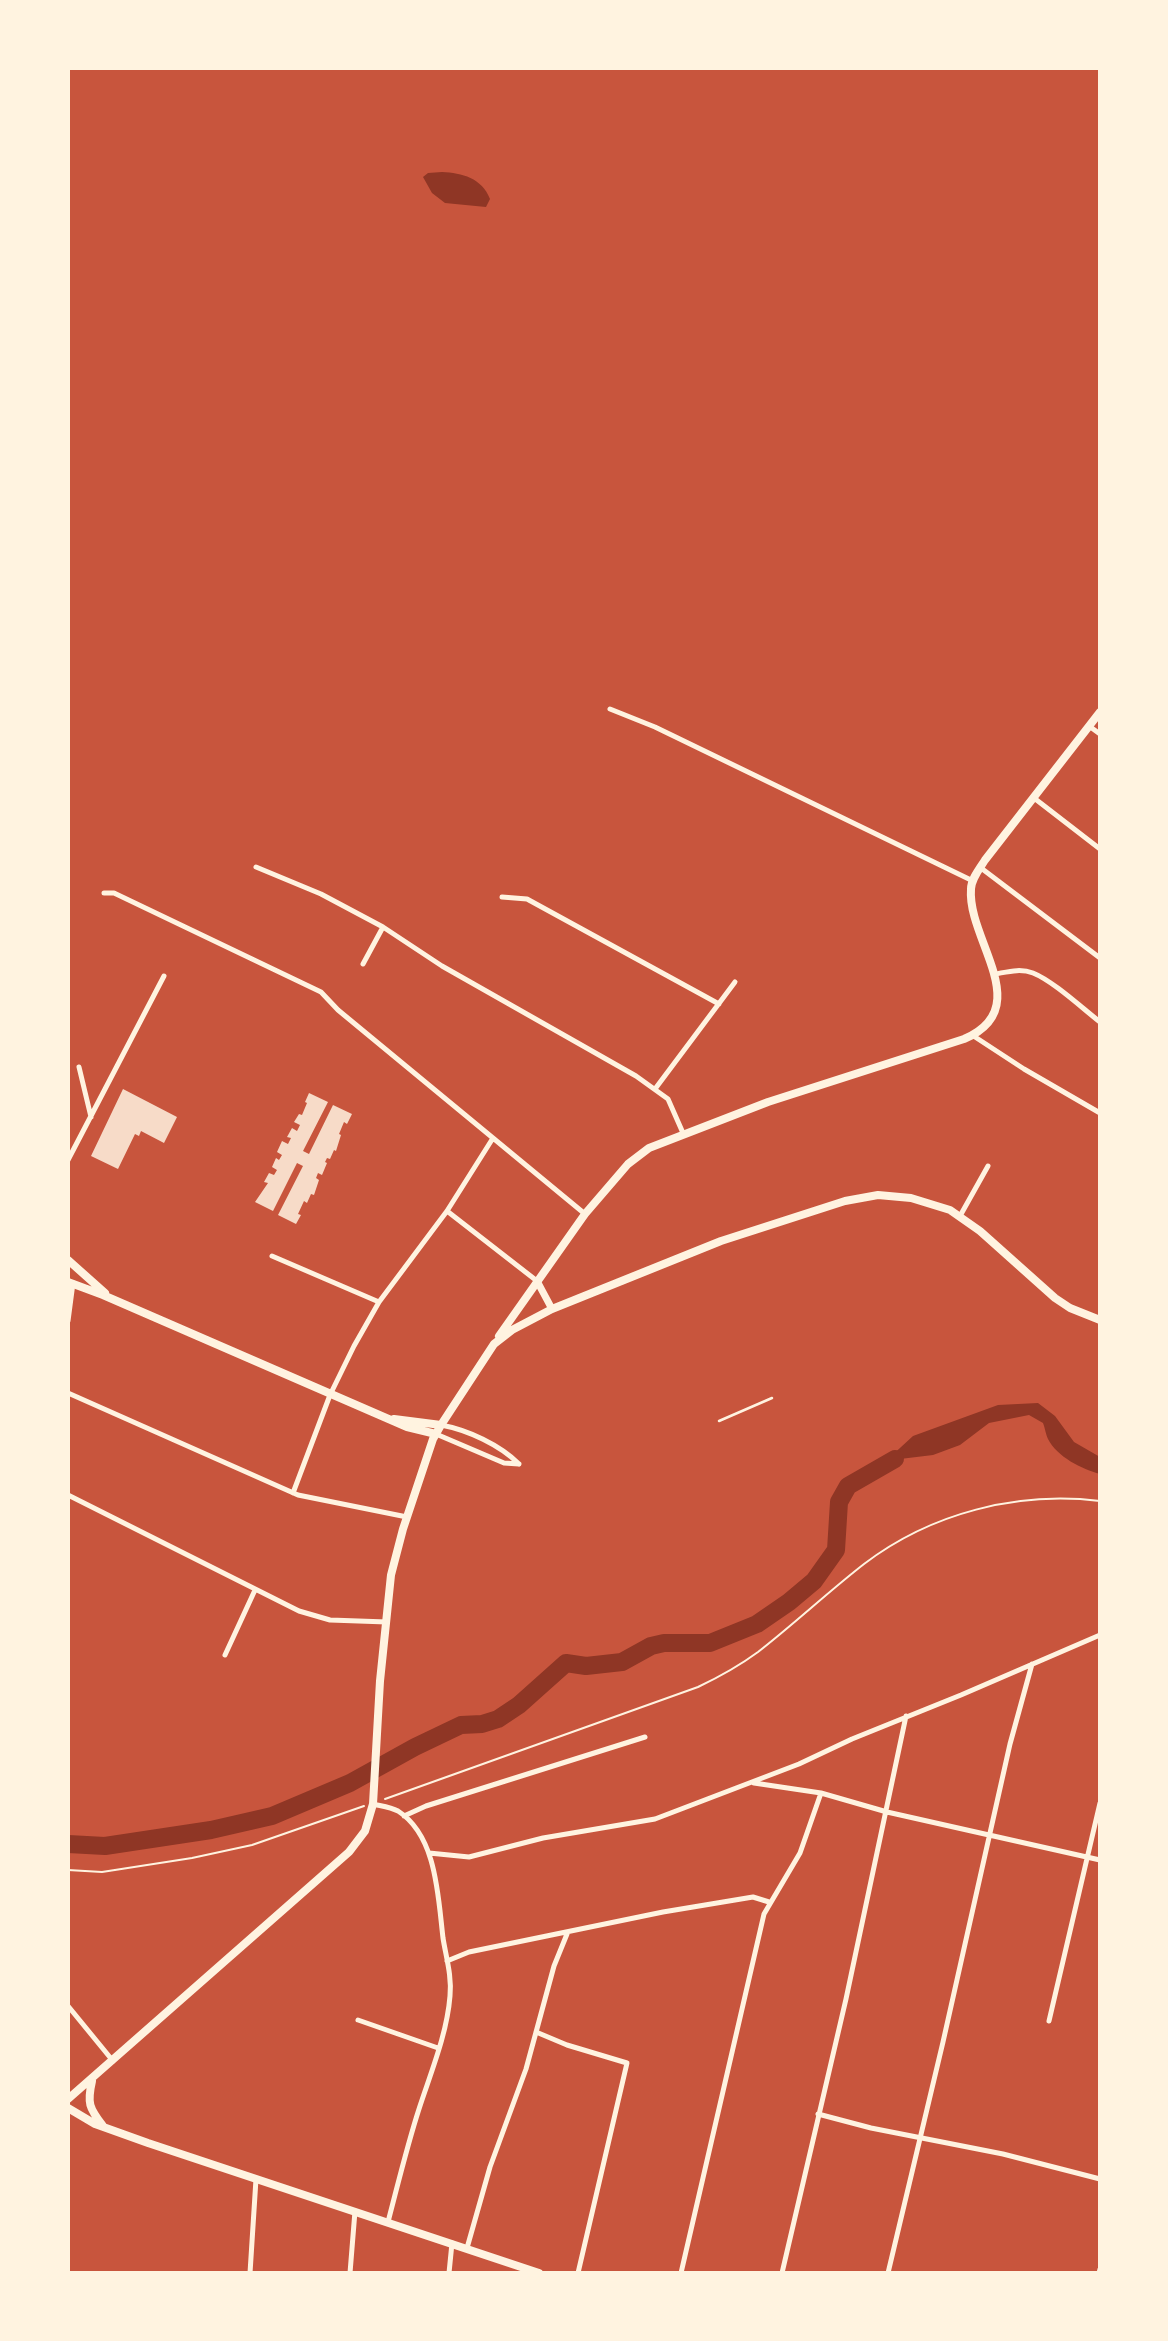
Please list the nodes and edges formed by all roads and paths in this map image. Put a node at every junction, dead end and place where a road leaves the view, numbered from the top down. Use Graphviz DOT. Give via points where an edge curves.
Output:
graph roads {
  1 [pos="610,709"];
  2 [pos="1100,712"];
  3 [pos="1089,726"];
  4 [pos="1100,734"];
  5 [pos="1034,798"];
  6 [pos="1100,849"];
  7 [pos="256,867"];
  8 [pos="981,868"];
  9 [pos="973,881"];
  10 [pos="104,893"];
  11 [pos="502,897"];
  12 [pos="383,927"];
  13 [pos="1100,957"];
  14 [pos="363,964"];
  15 [pos="995,974"];
  16 [pos="164,976"];
  17 [pos="735,982"];
  18 [pos="719,1004"];
  19 [pos="1100,1022"];
  20 [pos="972,1035"];
  21 [pos="79,1067"];
  22 [pos="655,1089"];
  23 [pos="1100,1113"];
  24 [pos="91,1117"];
  25 [pos="683,1133"];
  26 [pos="494,1138"];
  27 [pos="68,1160"];
  28 [pos="988,1166"];
  29 [pos="447,1211"];
  30 [pos="585,1214"];
  31 [pos="960,1216"];
  32 [pos="272,1256"];
  33 [pos="68,1260"];
  34 [pos="537,1281"];
  35 [pos="70,1283"];
  36 [pos="116,1301"];
  37 [pos="379,1302"];
  38 [pos="552,1309"];
  39 [pos="1100,1320"];
  40 [pos="68,1321"];
  41 [pos="494,1344"];
  42 [pos="68,1393"];
  43 [pos="330,1395"];
  44 [pos="772,1398"];
  45 [pos="388,1418"];
  46 [pos="719,1421"];
  47 [pos="441,1424"];
  48 [pos="436,1434"];
  49 [pos="293,1493"];
  50 [pos="68,1495"];
  51 [pos="1100,1501"];
  52 [pos="407,1517"];
  53 [pos="255,1590"];
  54 [pos="387,1622"];
  55 [pos="1100,1635"];
  56 [pos="225,1655"];
  57 [pos="1032,1664"];
  58 [pos="906,1716"];
  59 [pos="645,1737"];
  60 [pos="751,1783"];
  61 [pos="821,1793"];
  62 [pos="1100,1803"];
  63 [pos="373,1804"];
  64 [pos="887,1812"];
  65 [pos="404,1816"];
  66 [pos="989,1835"];
  67 [pos="429,1853"];
  68 [pos="1087,1857"];
  69 [pos="1100,1860"];
  70 [pos="68,1870"];
  71 [pos="769,1902"];
  72 [pos="568,1934"];
  73 [pos="447,1961"];
  74 [pos="68,2006"];
  75 [pos="358,2020"];
  76 [pos="1049,2021"];
  77 [pos="536,2032"];
  78 [pos="438,2048"];
  79 [pos="113,2061"];
  80 [pos="92,2080"];
  81 [pos="68,2099"];
  82 [pos="68,2108"];
  83 [pos="818,2114"];
  84 [pos="105,2128"];
  85 [pos="920,2137"];
  86 [pos="256,2179"];
  87 [pos="1100,2179"];
  88 [pos="355,2211"];
  89 [pos="388,2222"];
  90 [pos="452,2243"];
  91 [pos="467,2248"];
  92 [pos="250,2273"];
  93 [pos="349,2273"];
  94 [pos="449,2273"];
  95 [pos="539,2273"];
  96 [pos="578,2273"];
  97 [pos="681,2273"];
  98 [pos="782,2273"];
  99 [pos="888,2273"];
  1 -- 9 [label="street"];
  2 -- 3 [label="main road"];
  3 -- 4 [label="street"];
  3 -- 5 [label="main road"];
  5 -- 6 [label="street"];
  5 -- 8 [label="main road"];
  7 -- 12 [label="street"];
  8 -- 9 [label="main road"];
  8 -- 13 [label="street"];
  9 -- 15 [label="main road" via="974,910"];
  10 -- 26 [label="street" via="114,893 321,992"];
  11 -- 18 [label="street" via="527,898"];
  12 -- 14 [label="street"];
  12 -- 22 [label="street"];
  15 -- 19 [label="street" via="1033,973"];
  15 -- 20 [label="main road" via="996,1007 987,1024"];
  16 -- 24 [label="street"];
  17 -- 18 [label="street"];
  18 -- 22 [label="street"];
  20 -- 23 [label="street"];
  20 -- 25 [label="main road"];
  21 -- 24 [label="street"];
  22 -- 25 [label="street" via="674,1108"];
  24 -- 27 [label="street"];
  25 -- 30 [label="main road" via="640,1154"];
  26 -- 29 [label="street"];
  26 -- 30 [label="street"];
  28 -- 31 [label="street"];
  29 -- 34 [label="street"];
  29 -- 37 [label="street"];
  30 -- 34 [label="main road"];
  31 -- 38 [label="main road" via="938,1204 911,1198 878,1195 845,1200 721,1241"];
  31 -- 39 [label="main road" via="1055,1298"];
  32 -- 37 [label="street"];
  33 -- 36 [label="main road"];
  34 -- 38 [label="street"];
  34 -- 41 [label="main road"];
  35 -- 36 [label="main road"];
  35 -- 40 [label="street"];
  36 -- 43 [label="main road"];
  37 -- 43 [label="street"];
  38 -- 41 [label="main road"];
  41 -- 47 [label="main road"];
  42 -- 49 [label="street"];
  43 -- 45 [label="main road"];
  43 -- 49 [label="street"];
  44 -- 46 [label="lane"];
  45 -- 47 [label="main road"];
  45 -- 48 [label="main road"];
  47 -- 48 [label="main road"];
  47 -- 48 [label="street" via="508,1452 519,1464 504,1463"];
  48 -- 52 [label="main road"];
  49 -- 52 [label="street"];
  50 -- 53 [label="street"];
  51 -- 63 [label="path" via="1016,1502 923,1527 866,1563 729,1672"];
  52 -- 54 [label="main road" via="391,1575"];
  53 -- 54 [label="street" via="322,1619"];
  53 -- 56 [label="street"];
  54 -- 63 [label="main road"];
  55 -- 57 [label="street"];
  57 -- 58 [label="street"];
  57 -- 66 [label="street"];
  58 -- 60 [label="street"];
  58 -- 64 [label="street"];
  59 -- 65 [label="street" via="426,1805"];
  60 -- 61 [label="street"];
  60 -- 67 [label="street" via="655,1819 543,1838 469,1857"];
  61 -- 64 [label="street"];
  61 -- 71 [label="street" via="800,1853"];
  62 -- 68 [label="street"];
  63 -- 65 [label="street"];
  63 -- 70 [label="path" via="252,1844 192,1858 102,1872"];
  63 -- 79 [label="main road" via="365,1831 349,1852"];
  64 -- 66 [label="street"];
  64 -- 83 [label="street"];
  65 -- 67 [label="street"];
  66 -- 68 [label="street"];
  66 -- 85 [label="street"];
  67 -- 73 [label="street"];
  68 -- 69 [label="street"];
  68 -- 76 [label="street"];
  71 -- 72 [label="street" via="753,1897"];
  71 -- 97 [label="street"];
  72 -- 73 [label="street" via="469,1952"];
  72 -- 77 [label="street"];
  73 -- 78 [label="street" via="450,1997"];
  74 -- 79 [label="street"];
  75 -- 78 [label="street"];
  77 -- 91 [label="street"];
  77 -- 96 [label="street" via="627,2063"];
  78 -- 89 [label="street"];
  79 -- 80 [label="main road"];
  80 -- 81 [label="main road"];
  80 -- 84 [label="main road" via="89,2103"];
  82 -- 84 [label="main road"];
  83 -- 85 [label="street"];
  83 -- 98 [label="street"];
  84 -- 86 [label="main road"];
  85 -- 87 [label="street"];
  85 -- 99 [label="street"];
  86 -- 88 [label="main road"];
  86 -- 92 [label="street"];
  88 -- 89 [label="main road"];
  88 -- 93 [label="street"];
  89 -- 90 [label="main road"];
  90 -- 91 [label="main road"];
  90 -- 94 [label="street"];
  91 -- 95 [label="main road"];
}
